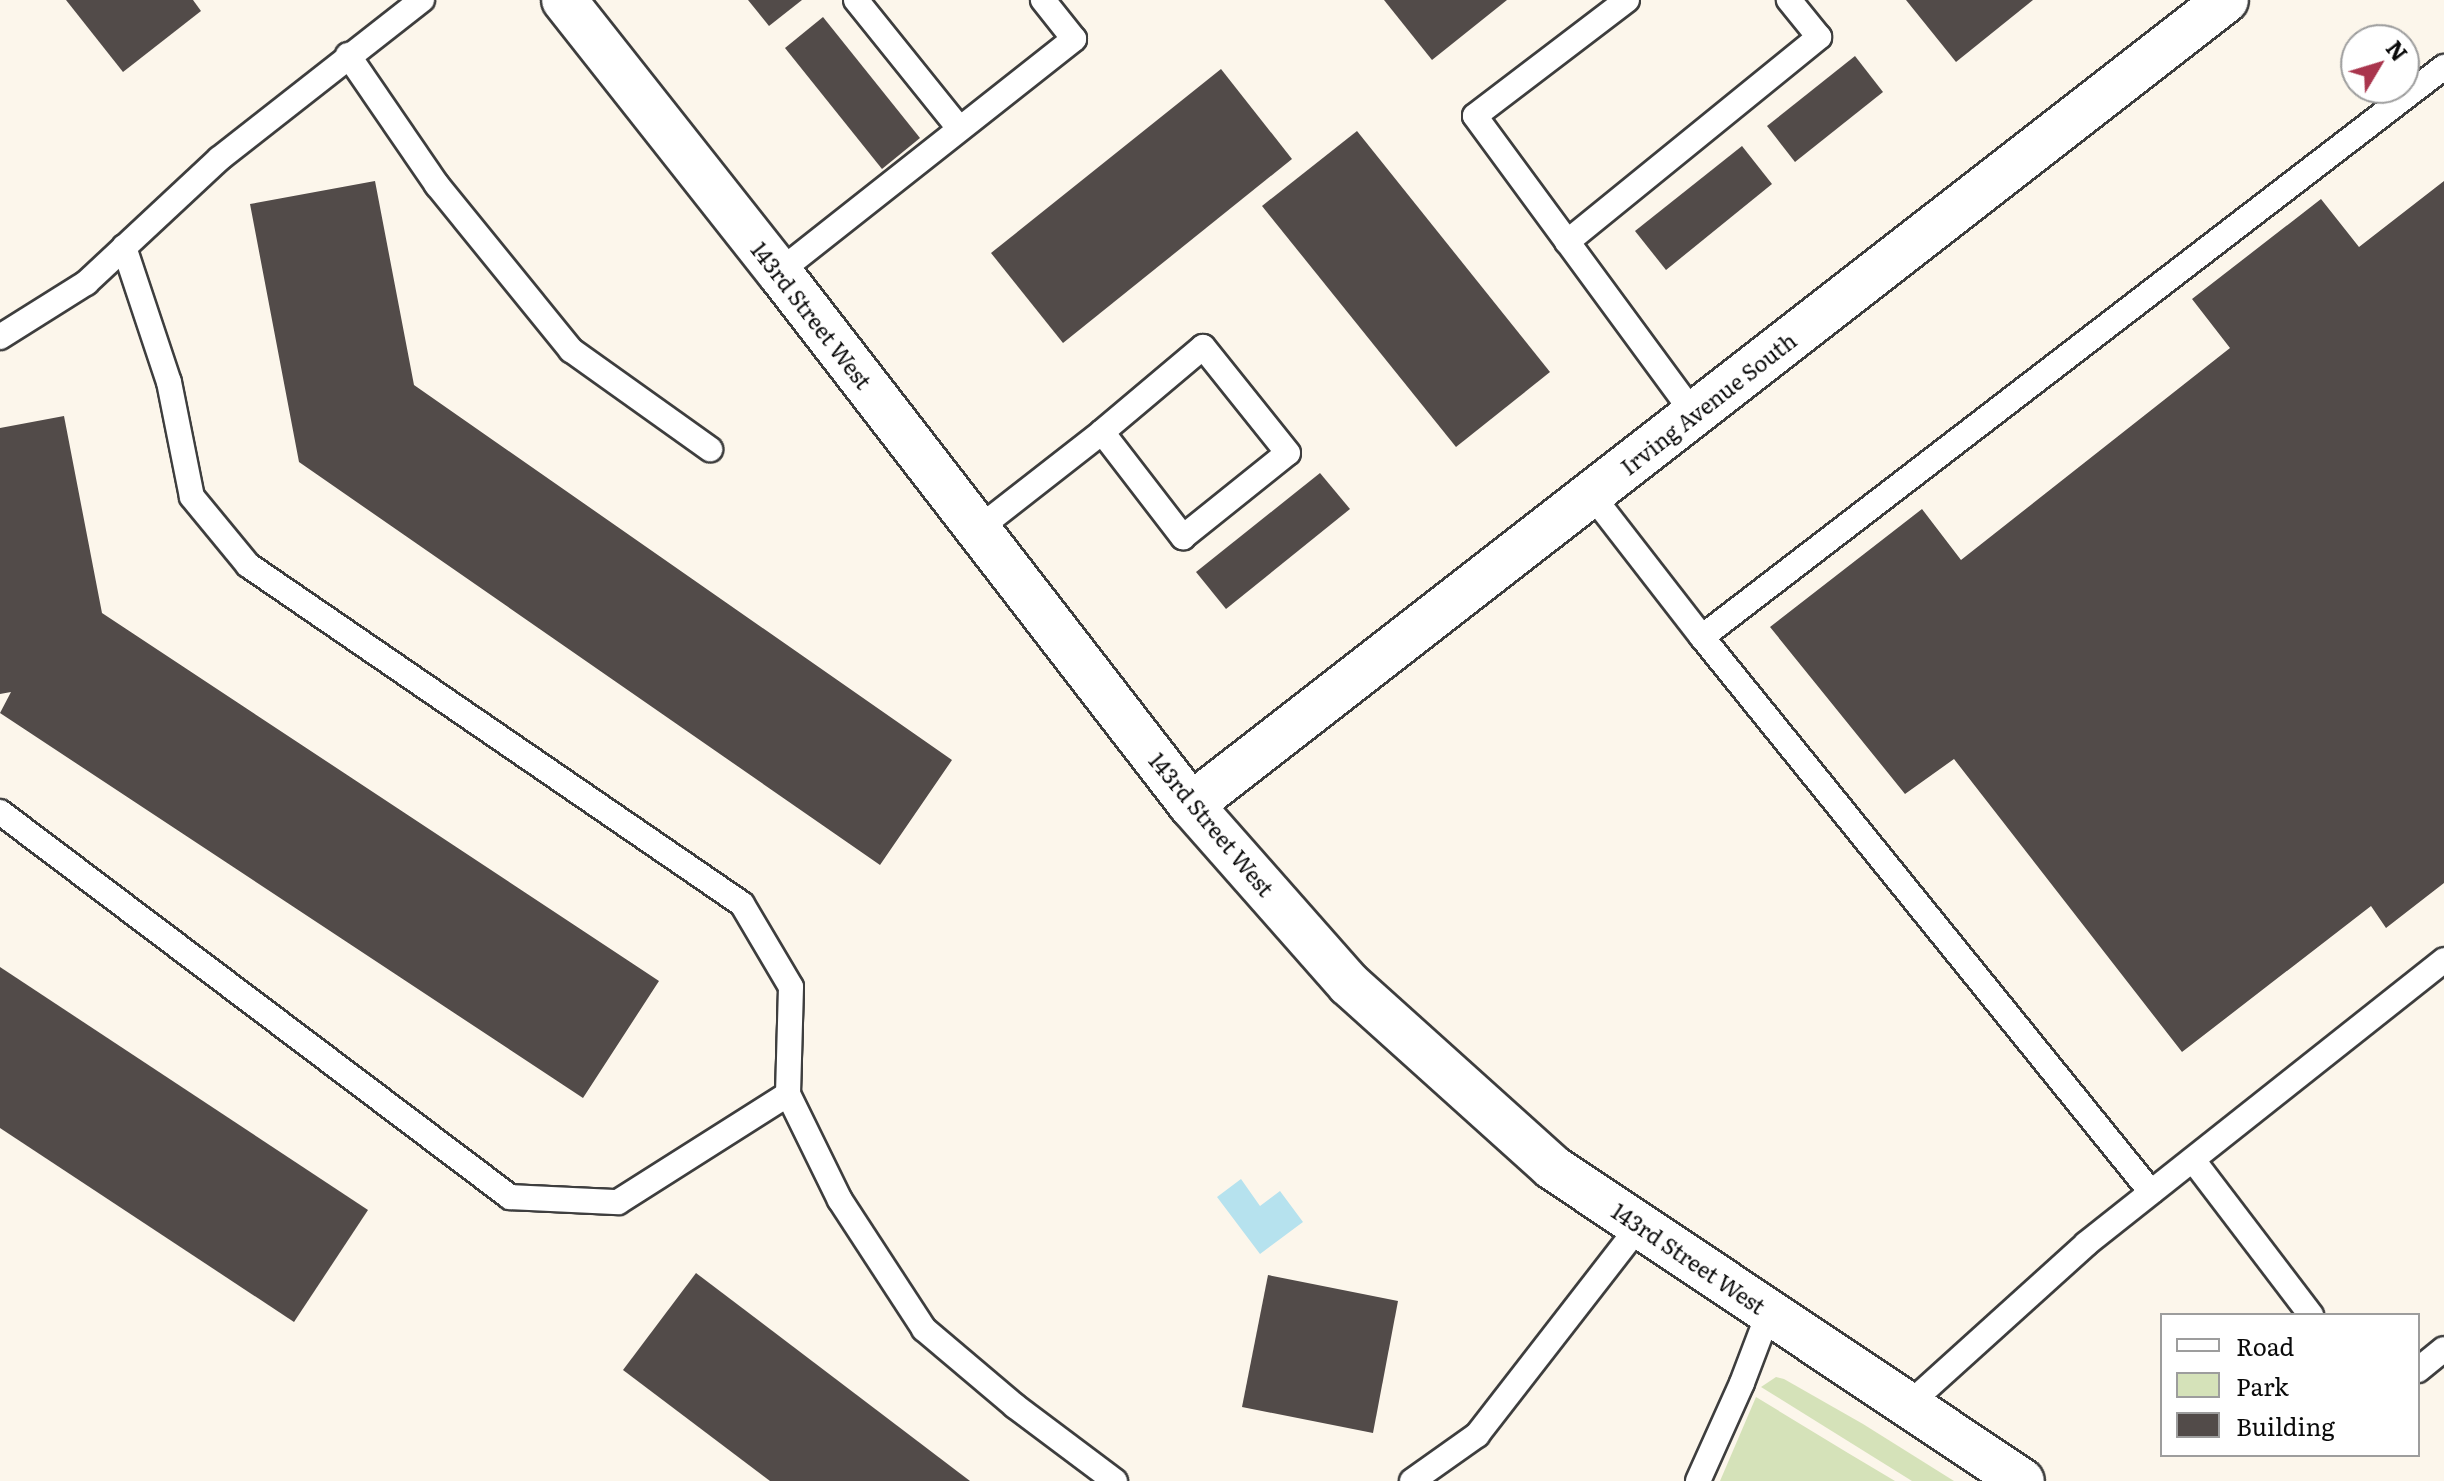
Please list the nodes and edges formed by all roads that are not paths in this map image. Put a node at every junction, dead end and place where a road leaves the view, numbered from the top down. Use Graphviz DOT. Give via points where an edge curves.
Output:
graph roads {
  1 [pos="422,0"];
  2 [pos="564,0"];
  3 [pos="856,0"];
  4 [pos="1043,0"];
  5 [pos="1627,0"];
  6 [pos="1789,0"];
  7 [pos="2226,0"];
  8 [pos="348,55"];
  9 [pos="2444,67"];
  10 [pos="958,127"];
  11 [pos="1567,242"];
  12 [pos="124,247"];
  13 [pos="779,272"];
  14 [pos="0,337"];
  15 [pos="1694,414"];
  16 [pos="1102,432"];
  17 [pos="710,449"];
  18 [pos="1591,494"];
  19 [pos="978,529"];
  20 [pos="1702,637"];
  21 [pos="1191,805"];
  22 [pos="0,812"];
  23 [pos="2444,960"];
  24 [pos="788,1094"];
  25 [pos="2193,1160"];
  26 [pos="2151,1192"];
  27 [pos="1640,1225"];
  28 [pos="1769,1312"];
  29 [pos="2309,1313"];
  30 [pos="2444,1349"];
  31 [pos="2420,1368"];
  32 [pos="1908,1405"];
  33 [pos="1115,1481"];
  34 [pos="1412,1481"];
  35 [pos="1698,1481"];
  36 [pos="2022,1481"];
  1 -- 8 [label="lane"];
  2 -- 13 [label="street, 143rd Street West"];
  3 -- 10 [label="lane"];
  4 -- 10 [label="lane" via="1074,39"];
  5 -- 11 [label="lane" via="1475,116"];
  6 -- 11 [label="lane" via="1819,37"];
  7 -- 15 [label="street, Irving Avenue South"];
  8 -- 12 [label="lane" via="219,159"];
  8 -- 17 [label="lane" via="437,185 571,350"];
  9 -- 20 [label="lane"];
  10 -- 13 [label="lane"];
  11 -- 15 [label="lane"];
  12 -- 14 [label="lane" via="86,283"];
  12 -- 24 [label="lane" via="169,382 192,497 248,565 742,904 791,987"];
  13 -- 19 [label="street, 143rd Street West"];
  15 -- 18 [label="street, Irving Avenue South"];
  16 -- 16 [label="lane" via="1183,537 1288,453 1203,347"];
  16 -- 19 [label="lane"];
  18 -- 20 [label="lane"];
  18 -- 21 [label="street, Irving Avenue South"];
  19 -- 21 [label="street, 143rd Street West"];
  20 -- 26 [label="lane"];
  21 -- 27 [label="street, 143rd Street West" via="1349,984 1552,1167"];
  22 -- 24 [label="lane" via="510,1197 618,1202"];
  23 -- 25 [label="lane"];
  24 -- 33 [label="lane" via="840,1200 924,1329"];
  25 -- 26 [label="lane"];
  25 -- 29 [label="lane"];
  26 -- 32 [label="lane"];
  27 -- 28 [label="street, 143rd Street West"];
  27 -- 34 [label="lane" via="1477,1435"];
  28 -- 32 [label="street, 143rd Street West"];
  28 -- 35 [label="lane"];
  30 -- 31 [label="lane"];
  32 -- 36 [label="street, 143rd Street West"];
}
